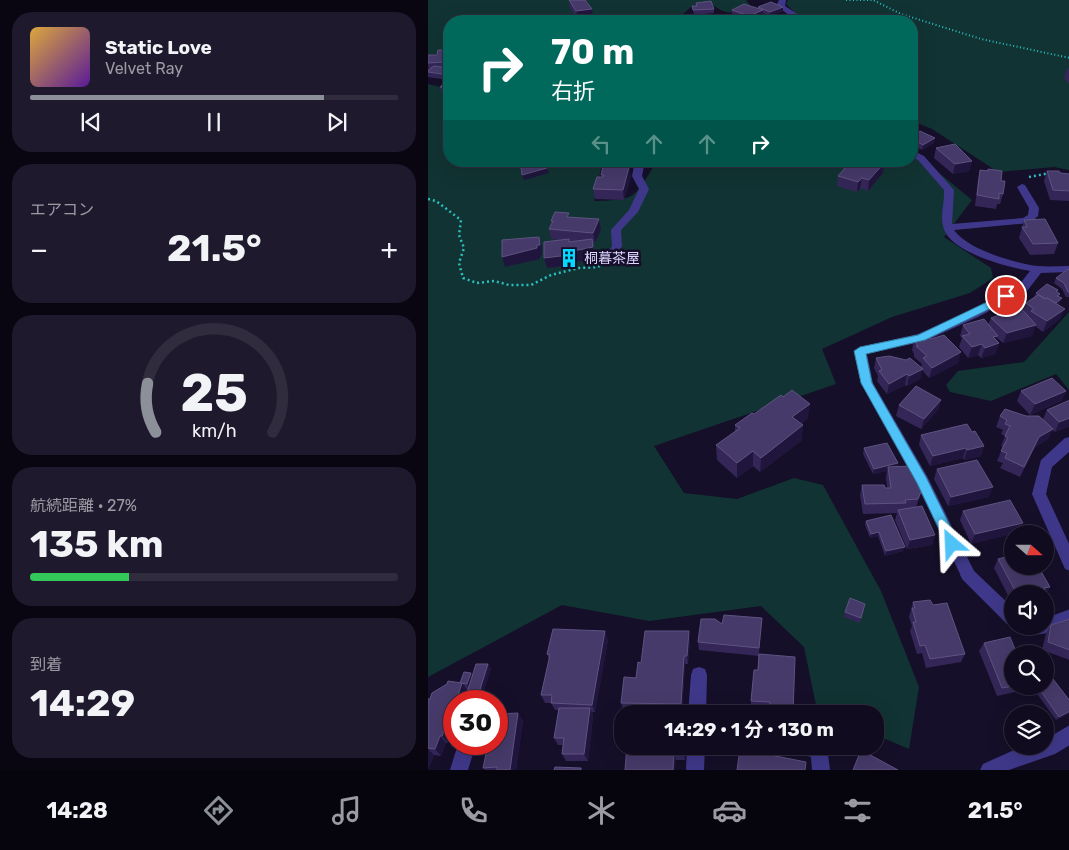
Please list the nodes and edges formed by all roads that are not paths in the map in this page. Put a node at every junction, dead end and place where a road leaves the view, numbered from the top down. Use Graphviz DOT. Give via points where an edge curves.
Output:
graph roads {
  1 [pos="784,0"];
  2 [pos="795,15"];
  3 [pos="918,156"];
  4 [pos="639,167"];
  5 [pos="1022,187"];
  6 [pos="948,227"];
  7 [pos="614,251"];
  8 [pos="1038,269"];
  9 [pos="1070,269"];
  10 [pos="1070,442"];
  11 [pos="1070,564"];
  12 [pos="1004,610"];
  13 [pos="1070,616"];
  14 [pos="1054,623"];
  15 [pos="699,675"];
  16 [pos="697,705"];
  17 [pos="1070,734"];
  18 [pos="464,755"];
  19 [pos="696,755"];
  20 [pos="820,755"];
  21 [pos="459,770"];
  22 [pos="695,770"];
  23 [pos="821,770"];
  24 [pos="989,770"];
  1 -- 2 [label="street" via="780,4 782,7"];
  3 -- 6 [label="street" via="949,190"];
  4 -- 7 [label="street" via="637,176 644,189 633,212 617,227"];
  5 -- 6 [label="street" via="1034,208 1033,216 1026,221"];
  6 -- 8 [label="street" via="953,237 978,251 1012,264"];
  8 -- 9 [label="street"];
  8 -- 12 [label="street" via="1023,288 939,330 921,338 860,351 866,383 922,480 968,575"];
  10 -- 11 [label="street" via="1046,464 1039,494"];
  13 -- 14 [label="street"];
  15 -- 16 [label="street"];
  17 -- 24 [label="street" via="1055,745"];
  18 -- 21 [label="street"];
  19 -- 22 [label="street"];
  20 -- 23 [label="street"];
}
